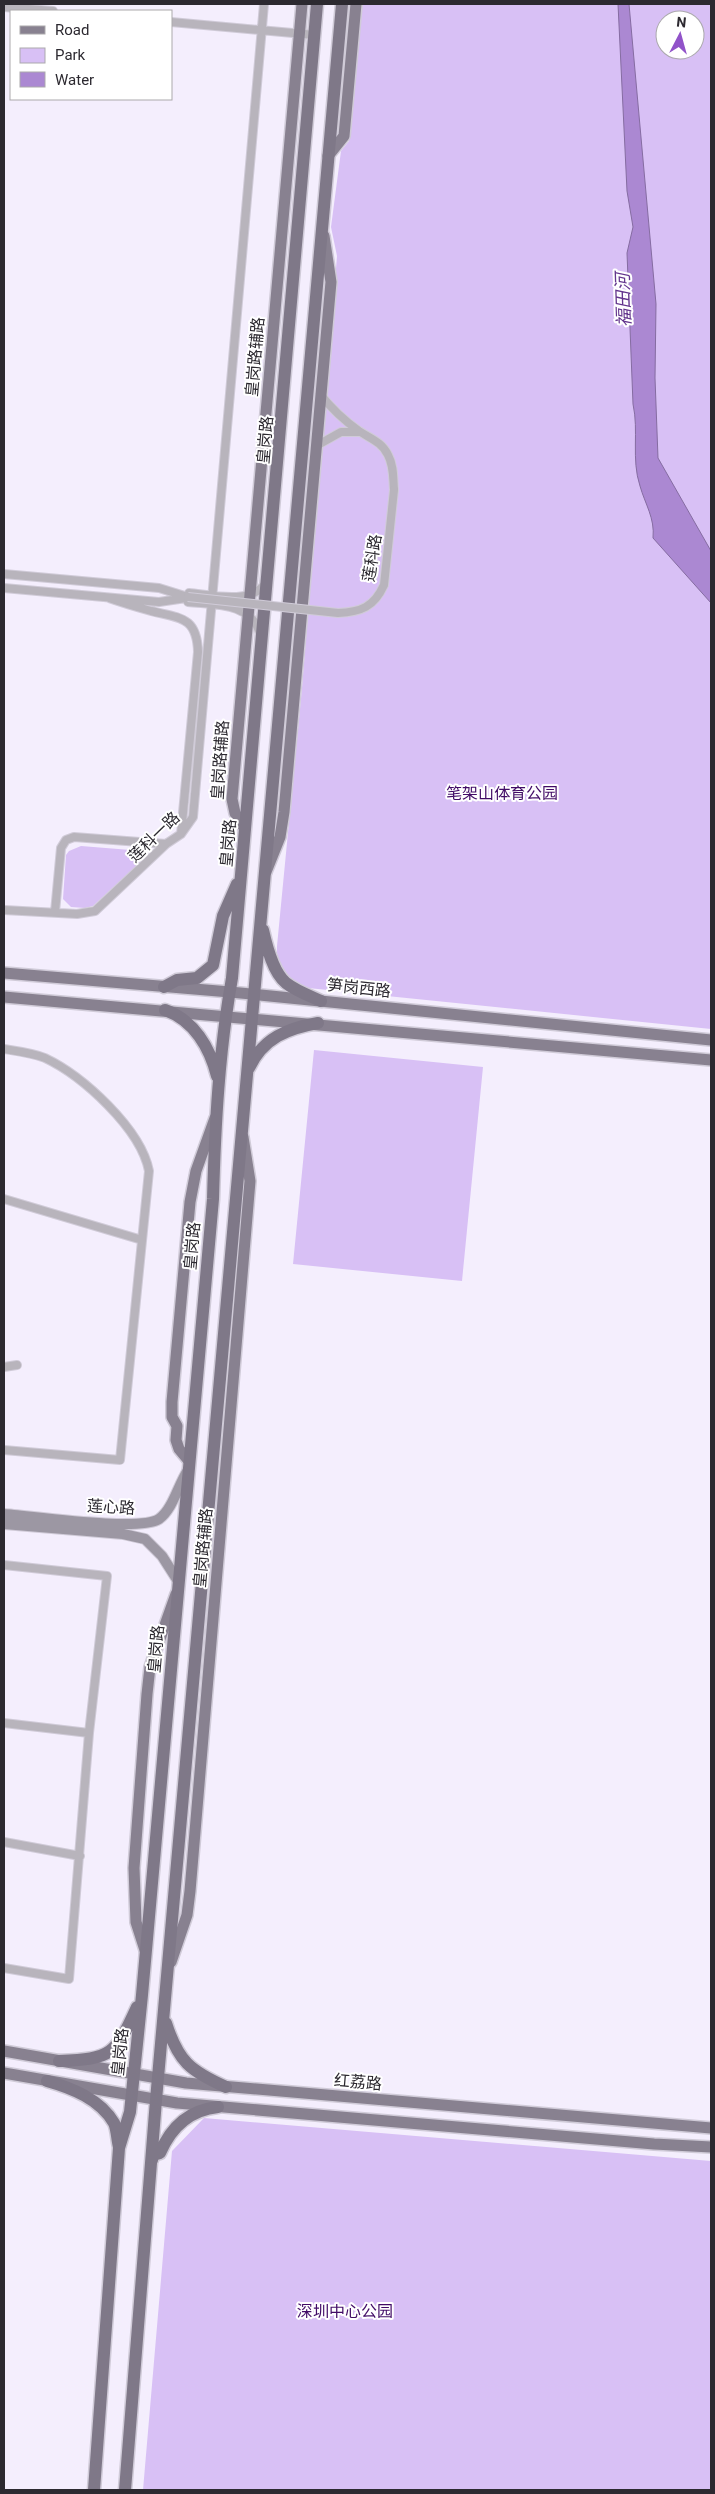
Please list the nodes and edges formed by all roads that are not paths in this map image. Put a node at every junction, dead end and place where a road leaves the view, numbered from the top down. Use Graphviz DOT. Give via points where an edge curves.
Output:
graph roads {
  1 [pos="264,4"];
  2 [pos="302,4"];
  3 [pos="318,4"];
  4 [pos="342,4"];
  5 [pos="356,4"];
  6 [pos="4,7"];
  7 [pos="41,10"];
  8 [pos="172,22"];
  9 [pos="262,30"];
  10 [pos="300,34"];
  11 [pos="315,35"];
  12 [pos="328,156"];
  13 [pos="322,224"];
  14 [pos="320,394"];
  15 [pos="360,432"];
  16 [pos="316,446"];
  17 [pos="269,570"];
  18 [pos="4,574"];
  19 [pos="4,588"];
  20 [pos="213,595"];
  21 [pos="250,595"];
  22 [pos="110,598"];
  23 [pos="188,598"];
  24 [pos="212,605"];
  25 [pos="248,613"];
  26 [pos="262,642"];
  27 [pos="245,828"];
  28 [pos="181,834"];
  29 [pos="166,844"];
  30 [pos="264,876"];
  31 [pos="241,877"];
  32 [pos="4,910"];
  33 [pos="55,912"];
  34 [pos="261,918"];
  35 [pos="4,973"];
  36 [pos="164,987"];
  37 [pos="230,992"];
  38 [pos="254,994"];
  39 [pos="4,997"];
  40 [pos="321,1001"];
  41 [pos="165,1010"];
  42 [pos="225,1016"];
  43 [pos="252,1018"];
  44 [pos="318,1023"];
  45 [pos="711,1040"];
  46 [pos="4,1049"];
  47 [pos="711,1060"];
  48 [pos="247,1072"];
  49 [pos="219,1085"];
  50 [pos="215,1118"];
  51 [pos="4,1199"];
  52 [pos="142,1240"];
  53 [pos="17,1365"];
  54 [pos="4,1367"];
  55 [pos="4,1450"];
  56 [pos="188,1466"];
  57 [pos="4,1514"];
  58 [pos="4,1524"];
  59 [pos="4,1565"];
  60 [pos="178,1586"];
  61 [pos="4,1723"];
  62 [pos="89,1733"];
  63 [pos="4,1842"];
  64 [pos="80,1856"];
  65 [pos="145,1950"];
  66 [pos="4,1968"];
  67 [pos="142,1995"];
  68 [pos="164,2019"];
  69 [pos="4,2051"];
  70 [pos="58,2060"];
  71 [pos="4,2073"];
  72 [pos="134,2076"];
  73 [pos="159,2080"];
  74 [pos="47,2081"];
  75 [pos="226,2087"];
  76 [pos="131,2097"];
  77 [pos="156,2100"];
  78 [pos="218,2106"];
  79 [pos="711,2128"];
  80 [pos="711,2147"];
  81 [pos="119,2148"];
  82 [pos="151,2165"];
  83 [pos="94,2490"];
  84 [pos="125,2490"];
  1 -- 9 [label="street, 莲科一路"];
  2 -- 10 [label="main road, 皇岗路辅路"];
  3 -- 11 [label="highway, 皇岗路"];
  4 -- 12 [label="highway"];
  5 -- 12 [label="main road" via="344,136"];
  6 -- 7 [label="street"];
  8 -- 9 [label="street"];
  9 -- 10 [label="street"];
  9 -- 20 [label="street, 莲科一路"];
  10 -- 11 [label="street"];
  10 -- 21 [label="main road, 皇岗路辅路"];
  11 -- 17 [label="highway, 皇岗路"];
  12 -- 13 [label="highway"];
  13 -- 14 [label="main road" via="331,282"];
  13 -- 30 [label="highway"];
  14 -- 15 [label="street, 莲科路"];
  14 -- 16 [label="main road"];
  15 -- 16 [label="street" via="340,432"];
  15 -- 23 [label="street, 莲科路, bridge" via="373,438 389,456 394,490 386,574 373,604 354,612 338,613"];
  16 -- 30 [label="main road" via="284,812 278,843"];
  17 -- 21 [label="street" via="264,586"];
  17 -- 26 [label="highway, 皇岗路"];
  18 -- 23 [label="street, 莲科路" via="158,588"];
  19 -- 22 [label="street, 莲科路"];
  20 -- 21 [label="street, 莲科路"];
  20 -- 23 [label="street, 莲科路"];
  20 -- 24 [label="street, 莲科一路"];
  21 -- 25 [label="main road, 皇岗路辅路"];
  22 -- 23 [label="street, 莲科路" via="159,602"];
  22 -- 28 [label="street" via="178,616 194,630 198,646"];
  23 -- 24 [label="street, 莲科路"];
  24 -- 25 [label="street, 莲科路"];
  24 -- 28 [label="street, 莲科一路" via="194,812"];
  25 -- 26 [label="street" via="257,624"];
  25 -- 27 [label="main road, 皇岗路辅路" via="232,804"];
  26 -- 27 [label="highway, 皇岗路"];
  27 -- 31 [label="highway, 皇岗路"];
  28 -- 29 [label="street, 莲科一路"];
  29 -- 33 [label="street, 莲科一路" via="98,909 82,914"];
  29 -- 33 [label="street" via="74,837 66,840 61,848"];
  30 -- 34 [label="highway"];
  31 -- 36 [label="highway" via="224,916 213,964 197,978 177,980"];
  31 -- 37 [label="highway, 皇岗路"];
  32 -- 33 [label="street, 莲科一路"];
  34 -- 38 [label="highway"];
  34 -- 40 [label="highway" via="268,948 280,976 294,988"];
  35 -- 36 [label="main road, 笋岗西路"];
  36 -- 37 [label="main road, 笋岗西路"];
  37 -- 38 [label="main road, 笋岗西路"];
  37 -- 42 [label="highway, 皇岗路"];
  38 -- 40 [label="main road, 笋岗西路"];
  38 -- 43 [label="highway"];
  39 -- 41 [label="main road"];
  40 -- 45 [label="main road, 笋岗西路"];
  41 -- 42 [label="main road"];
  41 -- 49 [label="highway" via="185,1021 199,1036 211,1057"];
  42 -- 43 [label="main road"];
  42 -- 49 [label="highway, 皇岗路"];
  43 -- 44 [label="main road"];
  43 -- 48 [label="highway"];
  44 -- 47 [label="main road"];
  44 -- 48 [label="highway" via="285,1031 272,1039 260,1050"];
  46 -- 52 [label="street" via="43,1057 62,1067 105,1103 138,1142 149,1172"];
  48 -- 68 [label="highway"];
  49 -- 50 [label="highway, 皇岗路"];
  50 -- 56 [label="highway, 皇岗路" via="213,1199"];
  50 -- 56 [label="main road" via="196,1171 190,1202 172,1402 176,1440"];
  51 -- 52 [label="street"];
  52 -- 55 [label="street" via="120,1460"];
  53 -- 54 [label="street"];
  56 -- 57 [label="main road, 莲心路" via="166,1511 152,1522 124,1524"];
  56 -- 60 [label="highway, 皇岗路"];
  58 -- 60 [label="main road, 莲心路" via="123,1534 146,1539 162,1556"];
  59 -- 62 [label="street" via="107,1576"];
  60 -- 65 [label="highway, 皇岗路"];
  60 -- 65 [label="main road, 皇岗路辅路" via="150,1666 147,1694 134,1868 136,1922"];
  61 -- 62 [label="street"];
  62 -- 64 [label="street"];
  63 -- 64 [label="street"];
  64 -- 66 [label="street" via="69,1979"];
  65 -- 67 [label="highway, 皇岗路"];
  67 -- 70 [label="highway" via="126,2032 112,2052 99,2058"];
  67 -- 72 [label="highway, 皇岗路"];
  68 -- 73 [label="highway"];
  68 -- 75 [label="highway" via="184,2063"];
  69 -- 70 [label="main road, 红荔路"];
  70 -- 72 [label="main road, 红荔路"];
  71 -- 74 [label="main road"];
  72 -- 73 [label="main road, 红荔路"];
  72 -- 76 [label="highway, 皇岗路"];
  73 -- 75 [label="main road, 红荔路"];
  73 -- 77 [label="highway"];
  74 -- 76 [label="main road"];
  74 -- 81 [label="highway" via="74,2090 98,2105 114,2123"];
  75 -- 79 [label="main road, 红荔路"];
  76 -- 77 [label="main road"];
  76 -- 81 [label="highway, 皇岗路"];
  77 -- 78 [label="main road"];
  77 -- 82 [label="highway"];
  78 -- 80 [label="main road"];
  78 -- 82 [label="highway" via="204,2109 179,2123 160,2154 153,2155"];
  81 -- 83 [label="highway, 皇岗路"];
  82 -- 84 [label="highway"];
}
